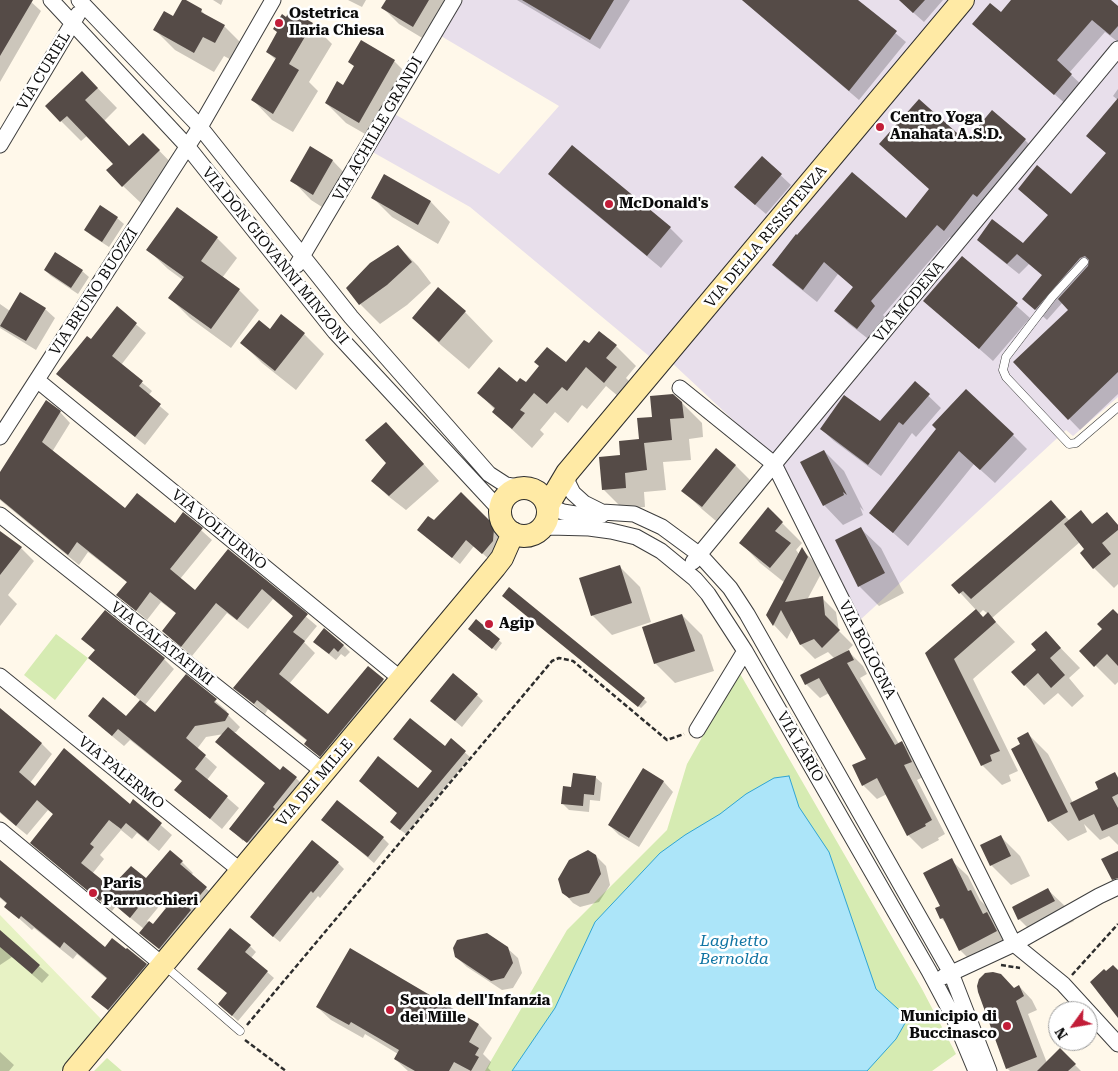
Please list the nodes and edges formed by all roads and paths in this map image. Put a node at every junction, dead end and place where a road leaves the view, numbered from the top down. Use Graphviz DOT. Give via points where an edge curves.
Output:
graph roads {
  1 [pos="50,0"];
  2 [pos="273,0"];
  3 [pos="454,0"];
  4 [pos="963,0"];
  5 [pos="83,1"];
  6 [pos="73,22"];
  7 [pos="1118,49"];
  8 [pos="200,127"];
  9 [pos="0,145"];
  10 [pos="187,146"];
  11 [pos="303,258"];
  12 [pos="1084,262"];
  13 [pos="290,274"];
  14 [pos="37,380"];
  15 [pos="680,388"];
  16 [pos="1118,407"];
  17 [pos="0,437"];
  18 [pos="774,464"];
  19 [pos="567,473"];
  20 [pos="524,488"];
  21 [pos="501,511"];
  22 [pos="545,512"];
  23 [pos="615,513"];
  24 [pos="0,515"];
  25 [pos="513,533"];
  26 [pos="700,555"];
  27 [pos="686,571"];
  28 [pos="745,651"];
  29 [pos="0,676"];
  30 [pos="402,679"];
  31 [pos="697,730"];
  32 [pos="324,772"];
  33 [pos="0,830"];
  34 [pos="241,871"];
  35 [pos="1114,888"];
  36 [pos="1014,944"];
  37 [pos="163,965"];
  38 [pos="951,973"];
  39 [pos="935,982"];
  40 [pos="241,1031"];
  41 [pos="1118,1044"];
  42 [pos="74,1071"];
  43 [pos="286,1071"];
  44 [pos="976,1071"];
  45 [pos="988,1071"];
  1 -- 6 [label="street, VIA DON GIOVANNI MINZONI"];
  2 -- 8 [label="street, VIA BRUNO BUOZZI"];
  3 -- 11 [label="street, VIA ACHILLE GRANDI"];
  4 -- 19 [label="street, VIA DELLA RESISTENZA"];
  5 -- 6 [label="street, VIA CURIEL"];
  5 -- 8 [label="street, VIA DON GIOVANNI MINZONI"];
  6 -- 9 [label="street, VIA CURIEL"];
  6 -- 10 [label="street, VIA DON GIOVANNI MINZONI"];
  7 -- 18 [label="street, VIA MODENA"];
  8 -- 10 [label="street, VIA BRUNO BUOZZI"];
  8 -- 11 [label="street, VIA DON GIOVANNI MINZONI"];
  10 -- 13 [label="street, VIA DON GIOVANNI MINZONI"];
  10 -- 14 [label="street, VIA BRUNO BUOZZI"];
  11 -- 13 [label="street, VIA ACHILLE GRANDI"];
  11 -- 20 [label="street, VIA DON GIOVANNI MINZONI" via="350,317 489,474 506,485"];
  12 -- 16 [label="lane" via="1052,297 1006,357 1003,370 1069,444 1076,443"];
  13 -- 21 [label="street, VIA DON GIOVANNI MINZONI" via="335,332"];
  14 -- 17 [label="street, VIA BRUNO BUOZZI"];
  14 -- 30 [label="street, VIA VOLTURNO"];
  15 -- 18 [label="street, VIA BOLOGNA"];
  18 -- 26 [label="street, VIA MODENA"];
  18 -- 36 [label="street, VIA BOLOGNA"];
  19 -- 20 [label="street, VIA DELLA RESISTENZA" via="549,484"];
  19 -- 22 [label="street, VIA DELLA RESISTENZA"];
  19 -- 23 [label="street, VIA LARIO" via="571,490 580,500 596,510"];
  20 -- 21 [label="street" via="508,494"];
  20 -- 22 [label="street" via="535,491"];
  21 -- 25 [label="street" via="503,522"];
  22 -- 23 [label="street, VIA LARIO" via="578,515"];
  22 -- 25 [label="street" via="529,536"];
  22 -- 27 [label="street, VIA LARIO" via="549,527 589,528 628,535 650,544"];
  23 -- 26 [label="street, VIA LARIO" via="647,519 671,532"];
  24 -- 32 [label="street, VIA CALATAFIMI"];
  25 -- 30 [label="street, VIA DEI MILLE" via="499,562"];
  26 -- 27 [label="street, VIA MODENA"];
  26 -- 38 [label="street, VIA LARIO" via="723,579 747,614"];
  27 -- 28 [label="street, VIA LARIO" via="714,601"];
  28 -- 31 [label="street"];
  28 -- 39 [label="street, VIA LARIO"];
  29 -- 34 [label="street, VIA PALERMO"];
  30 -- 32 [label="street, VIA DEI MILLE"];
  31 -- 40 [label="path" via="667,740 573,661 559,658 552,661"];
  32 -- 34 [label="street, VIA DEI MILLE"];
  33 -- 37 [label="street"];
  34 -- 37 [label="street, VIA DEI MILLE"];
  35 -- 36 [label="street"];
  36 -- 38 [label="street"];
  36 -- 41 [label="street" via="1063,984"];
  37 -- 40 [label="lane"];
  37 -- 42 [label="street, VIA DEI MILLE"];
  38 -- 39 [label="street"];
  38 -- 45 [label="street, VIA LARIO"];
  39 -- 44 [label="street, VIA LARIO"];
  40 -- 43 [label="path"];
}
